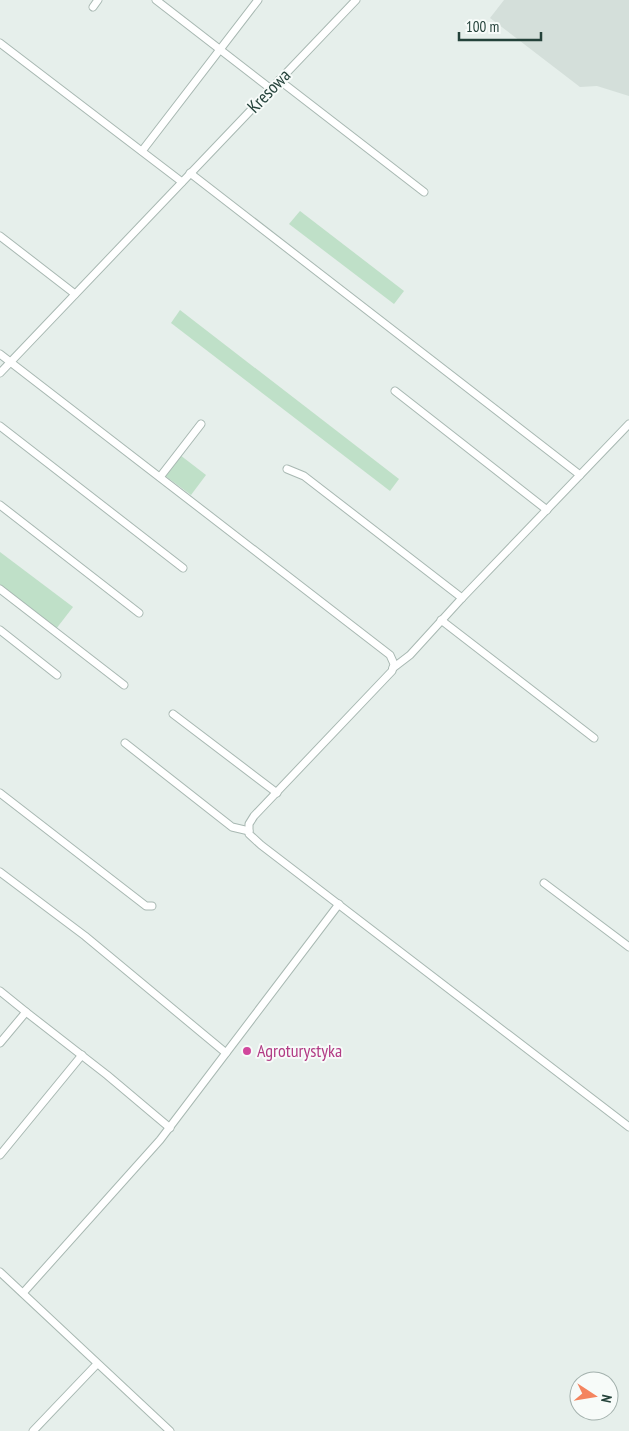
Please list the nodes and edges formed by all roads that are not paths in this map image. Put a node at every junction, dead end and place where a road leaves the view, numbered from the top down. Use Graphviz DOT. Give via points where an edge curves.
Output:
graph roads {
  1 [pos="98,0"];
  2 [pos="156,0"];
  3 [pos="258,0"];
  4 [pos="356,0"];
  5 [pos="94,7"];
  6 [pos="0,43"];
  7 [pos="220,50"];
  8 [pos="279,80"];
  9 [pos="270,89"];
  10 [pos="142,151"];
  11 [pos="190,173"];
  12 [pos="182,182"];
  13 [pos="424,192"];
  14 [pos="0,236"];
  15 [pos="75,294"];
  16 [pos="0,354"];
  17 [pos="11,362"];
  18 [pos="0,373"];
  19 [pos="394,391"];
  20 [pos="201,424"];
  21 [pos="629,424"];
  22 [pos="0,426"];
  23 [pos="287,469"];
  24 [pos="580,475"];
  25 [pos="160,477"];
  26 [pos="0,505"];
  27 [pos="547,510"];
  28 [pos="183,568"];
  29 [pos="0,589"];
  30 [pos="462,598"];
  31 [pos="139,613"];
  32 [pos="441,620"];
  33 [pos="0,630"];
  34 [pos="393,668"];
  35 [pos="57,675"];
  36 [pos="124,686"];
  37 [pos="173,714"];
  38 [pos="594,738"];
  39 [pos="125,743"];
  40 [pos="0,793"];
  41 [pos="277,793"];
  42 [pos="249,830"];
  43 [pos="0,872"];
  44 [pos="544,883"];
  45 [pos="339,904"];
  46 [pos="152,906"];
  47 [pos="629,947"];
  48 [pos="0,990"];
  49 [pos="26,1012"];
  50 [pos="0,1043"];
  51 [pos="226,1053"];
  52 [pos="82,1055"];
  53 [pos="629,1127"];
  54 [pos="170,1128"];
  55 [pos="0,1155"];
  56 [pos="0,1272"];
  57 [pos="23,1293"];
  58 [pos="97,1364"];
  59 [pos="33,1431"];
  60 [pos="170,1431"];
  1 -- 5 [label="street"];
  2 -- 7 [label="street"];
  3 -- 7 [label="street"];
  4 -- 8 [label="street, Kresowa"];
  6 -- 10 [label="street"];
  7 -- 9 [label="street"];
  7 -- 10 [label="street"];
  8 -- 9 [label="street, Kresowa"];
  8 -- 13 [label="street"];
  9 -- 11 [label="street, Kresowa"];
  10 -- 12 [label="street"];
  11 -- 12 [label="street, Kresowa"];
  11 -- 24 [label="street"];
  12 -- 15 [label="street, Kresowa"];
  14 -- 15 [label="street"];
  15 -- 17 [label="street, Kresowa"];
  16 -- 17 [label="street"];
  17 -- 18 [label="street, Kresowa"];
  17 -- 25 [label="street"];
  19 -- 27 [label="street"];
  20 -- 25 [label="street"];
  21 -- 24 [label="street"];
  22 -- 28 [label="street"];
  23 -- 30 [label="street" via="304,476"];
  24 -- 27 [label="street"];
  25 -- 34 [label="street" via="387,652 393,658"];
  26 -- 31 [label="street"];
  27 -- 30 [label="street"];
  29 -- 36 [label="street"];
  30 -- 32 [label="street"];
  32 -- 34 [label="street" via="410,655"];
  32 -- 38 [label="street"];
  33 -- 35 [label="street"];
  34 -- 41 [label="street"];
  37 -- 41 [label="street"];
  39 -- 42 [label="street" via="232,827"];
  40 -- 46 [label="street" via="146,906"];
  41 -- 42 [label="street" via="251,820"];
  42 -- 45 [label="street" via="257,842"];
  43 -- 51 [label="street" via="85,936"];
  44 -- 47 [label="street"];
  45 -- 51 [label="street"];
  45 -- 53 [label="street"];
  48 -- 49 [label="street"];
  49 -- 50 [label="street"];
  49 -- 52 [label="street"];
  51 -- 54 [label="street"];
  52 -- 54 [label="street"];
  52 -- 55 [label="street"];
  54 -- 57 [label="street"];
  56 -- 57 [label="street"];
  57 -- 58 [label="street"];
  58 -- 59 [label="street"];
  58 -- 60 [label="street"];
}
